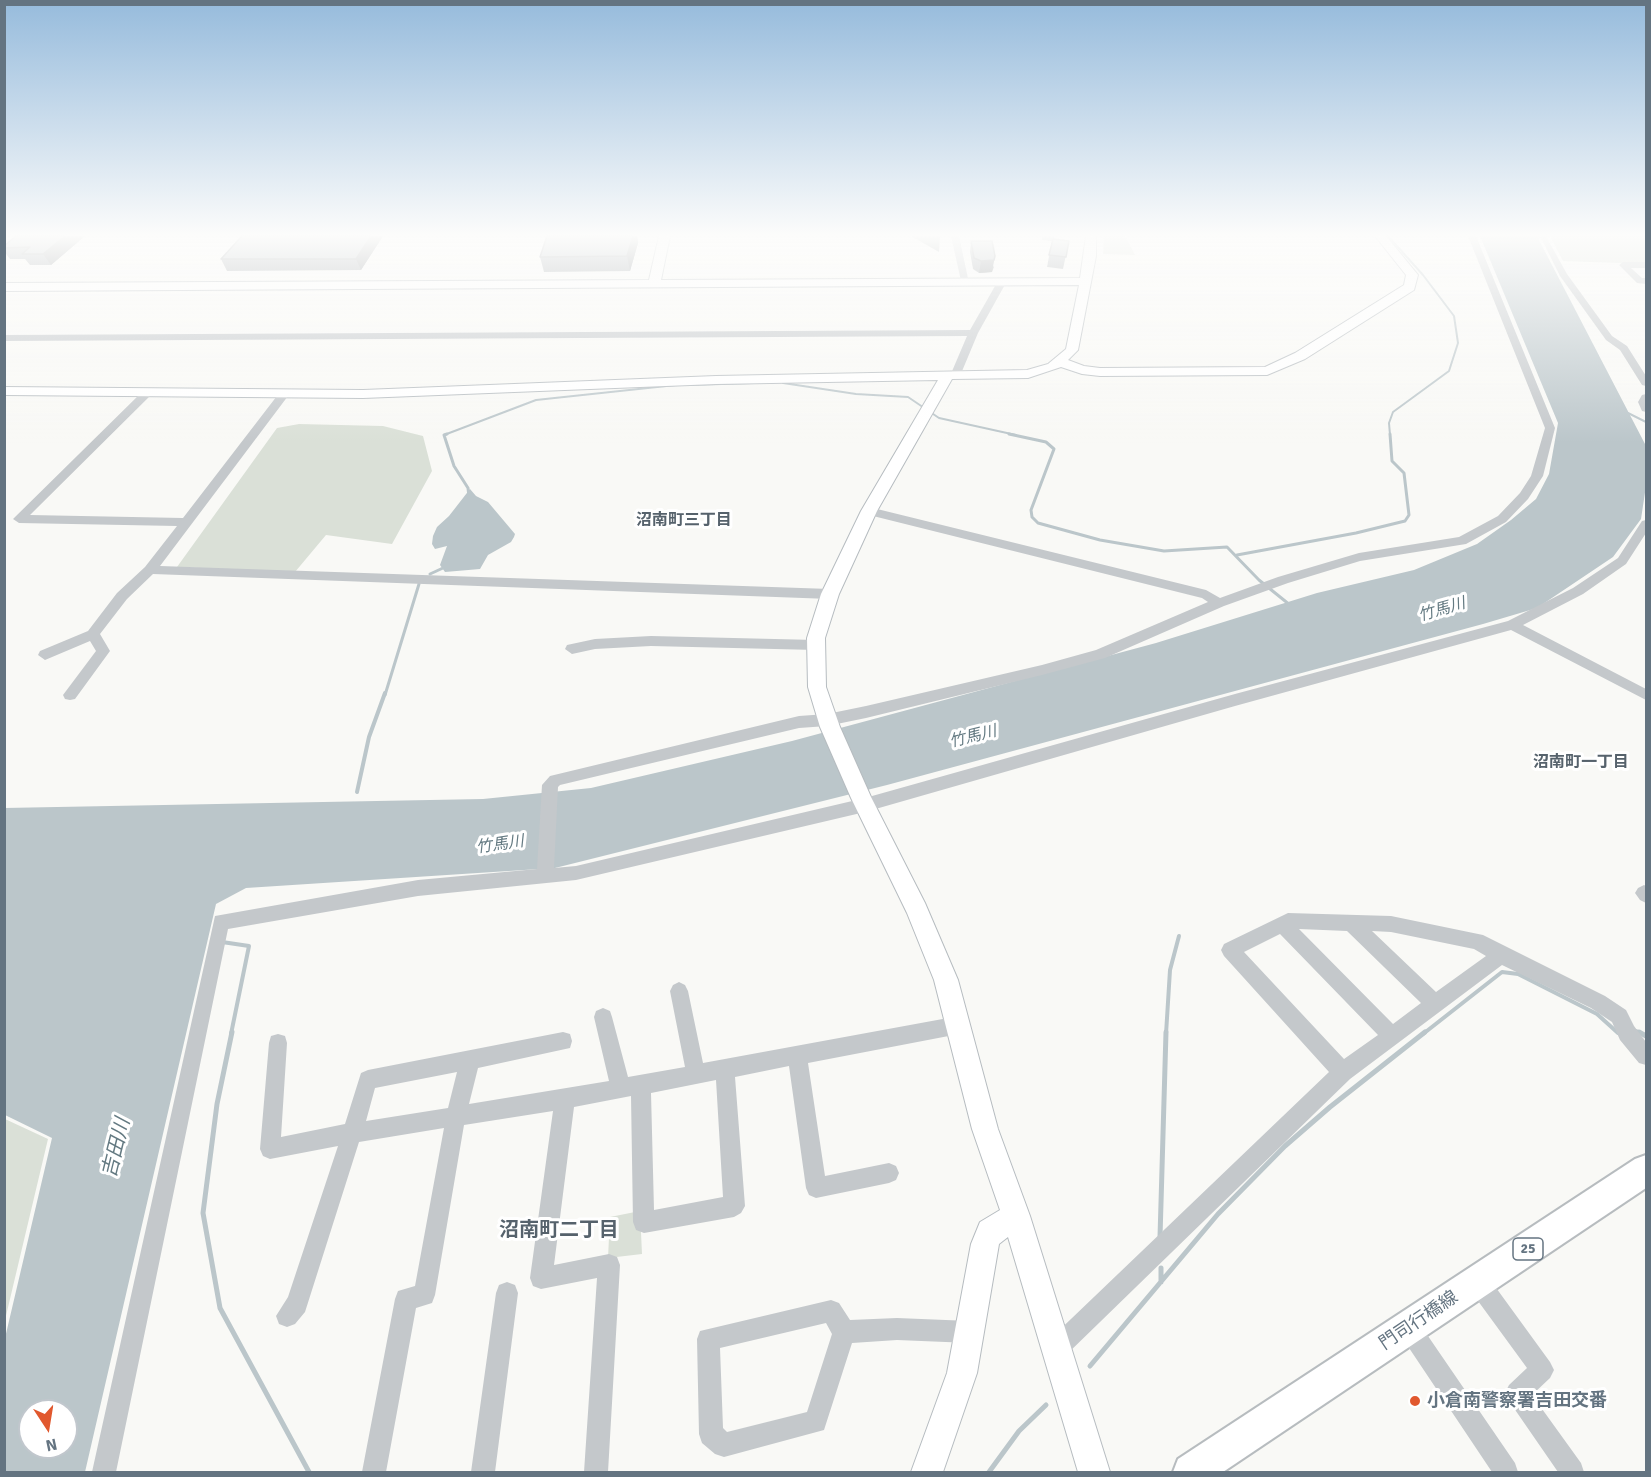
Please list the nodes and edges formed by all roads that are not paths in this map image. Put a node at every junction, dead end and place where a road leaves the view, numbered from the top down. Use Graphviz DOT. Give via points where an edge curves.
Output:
graph roads {
  1 [pos="989,305"];
  2 [pos="1080,305"];
  3 [pos="1381,305"];
  4 [pos="1500,305"];
  5 [pos="1586,305"];
  6 [pos="973,333"];
  7 [pos="4,338"];
  8 [pos="1060,362"];
  9 [pos="951,376"];
  10 [pos="1645,377"];
  11 [pos="4,391"];
  12 [pos="148,392"];
  13 [pos="284,394"];
  14 [pos="1647,397"];
  15 [pos="1647,409"];
  16 [pos="869,511"];
  17 [pos="186,522"];
  18 [pos="1647,524"];
  19 [pos="150,570"];
  20 [pos="830,594"];
  21 [pos="1219,603"];
  22 [pos="1512,625"];
  23 [pos="93,634"];
  24 [pos="816,645"];
  25 [pos="572,650"];
  26 [pos="45,655"];
  27 [pos="70,695"];
  28 [pos="1647,695"];
  29 [pos="828,723"];
  30 [pos="863,801"];
  31 [pos="546,874"];
  32 [pos="1351,923"];
  33 [pos="1282,924"];
  34 [pos="1501,956"];
  35 [pos="679,991"];
  36 [pos="1435,1004"];
  37 [pos="603,1017"];
  38 [pos="959,1025"];
  39 [pos="1392,1036"];
  40 [pos="563,1041"];
  41 [pos="278,1043"];
  42 [pos="797,1055"];
  43 [pos="1647,1056"];
  44 [pos="470,1060"];
  45 [pos="725,1069"];
  46 [pos="1343,1072"];
  47 [pos="696,1074"];
  48 [pos="631,1087"];
  49 [pos="565,1099"];
  50 [pos="456,1116"];
  51 [pos="352,1133"];
  52 [pos="1647,1170"];
  53 [pos="889,1173"];
  54 [pos="1016,1216"];
  55 [pos="1478,1282"];
  56 [pos="507,1293"];
  57 [pos="286,1316"];
  58 [pos="1409,1328"];
  59 [pos="844,1332"];
  60 [pos="970,1332"];
  61 [pos="1063,1374"];
  62 [pos="104,1473"];
  63 [pos="374,1473"];
  64 [pos="483,1473"];
  65 [pos="596,1473"];
  66 [pos="927,1473"];
  67 [pos="1094,1473"];
  68 [pos="1191,1473"];
  69 [pos="1506,1473"];
  70 [pos="1572,1473"];
  1 -- 6 [label="street"];
  2 -- 8 [label="street" via="1072,350"];
  3 -- 8 [label="street" via="1300,356 1267,371 1100,372"];
  4 -- 21 [label="street" via="1550,428 1537,476 1524,496 1502,519 1462,541 1359,557"];
  5 -- 10 [label="street"];
  6 -- 7 [label="street"];
  6 -- 9 [label="street"];
  8 -- 9 [label="street" via="1044,370 1013,376"];
  9 -- 13 [label="street"];
  9 -- 16 [label="street"];
  11 -- 12 [label="street"];
  12 -- 13 [label="street"];
  12 -- 17 [label="street" via="19,519"];
  13 -- 17 [label="street"];
  14 -- 15 [label="street" via="1643,402"];
  16 -- 20 [label="street"];
  16 -- 21 [label="street" via="1206,595"];
  17 -- 19 [label="street"];
  18 -- 22 [label="street" via="1622,561 1578,591"];
  19 -- 20 [label="street"];
  19 -- 23 [label="street" via="122,596"];
  20 -- 24 [label="street"];
  21 -- 29 [label="street" via="1100,654"];
  22 -- 28 [label="street"];
  22 -- 30 [label="street"];
  23 -- 26 [label="street"];
  23 -- 27 [label="street" via="103,651"];
  24 -- 25 [label="street" via="651,641 595,644"];
  24 -- 29 [label="street" via="817,687"];
  29 -- 30 [label="street"];
  29 -- 31 [label="street" via="787,724 555,780 550,785"];
  30 -- 31 [label="street" via="576,873"];
  30 -- 38 [label="street" via="917,910 946,980"];
  31 -- 62 [label="street" via="418,888 221,922"];
  32 -- 33 [label="street"];
  32 -- 34 [label="street" via="1391,924 1477,941"];
  32 -- 36 [label="street"];
  33 -- 39 [label="street"];
  33 -- 46 [label="street" via="1230,950"];
  34 -- 36 [label="street"];
  34 -- 43 [label="street" via="1598,1002 1618,1016"];
  35 -- 47 [label="street"];
  36 -- 39 [label="street"];
  37 -- 48 [label="street"];
  38 -- 42 [label="street"];
  38 -- 54 [label="street" via="985,1129"];
  39 -- 46 [label="street"];
  40 -- 44 [label="street"];
  41 -- 51 [label="street" via="270,1149"];
  42 -- 45 [label="street"];
  42 -- 53 [label="street" via="816,1188"];
  44 -- 50 [label="street"];
  44 -- 51 [label="street" via="368,1080"];
  45 -- 47 [label="street"];
  45 -- 48 [label="street" via="734,1206 644,1222"];
  46 -- 61 [label="street"];
  47 -- 48 [label="street"];
  48 -- 49 [label="street"];
  49 -- 50 [label="street"];
  49 -- 65 [label="street" via="541,1278 609,1265"];
  50 -- 51 [label="street"];
  50 -- 63 [label="street" via="424,1295 405,1299"];
  51 -- 57 [label="street" via="297,1304"];
  52 -- 55 [label="main road, 門司行橋線 / 25"];
  54 -- 60 [label="street" via="990,1232 985,1244"];
  54 -- 61 [label="street"];
  55 -- 58 [label="main road, 門司行橋線 / 25"];
  55 -- 70 [label="street" via="1542,1370 1517,1393"];
  56 -- 64 [label="street"];
  58 -- 68 [label="main road, 門司行橋線 / 25"];
  58 -- 69 [label="street"];
  59 -- 59 [label="street" via="831,1311 708,1339 711,1434 724,1445 816,1422"];
  59 -- 60 [label="street"];
  60 -- 66 [label="street" via="962,1373"];
  61 -- 67 [label="street"];
}
